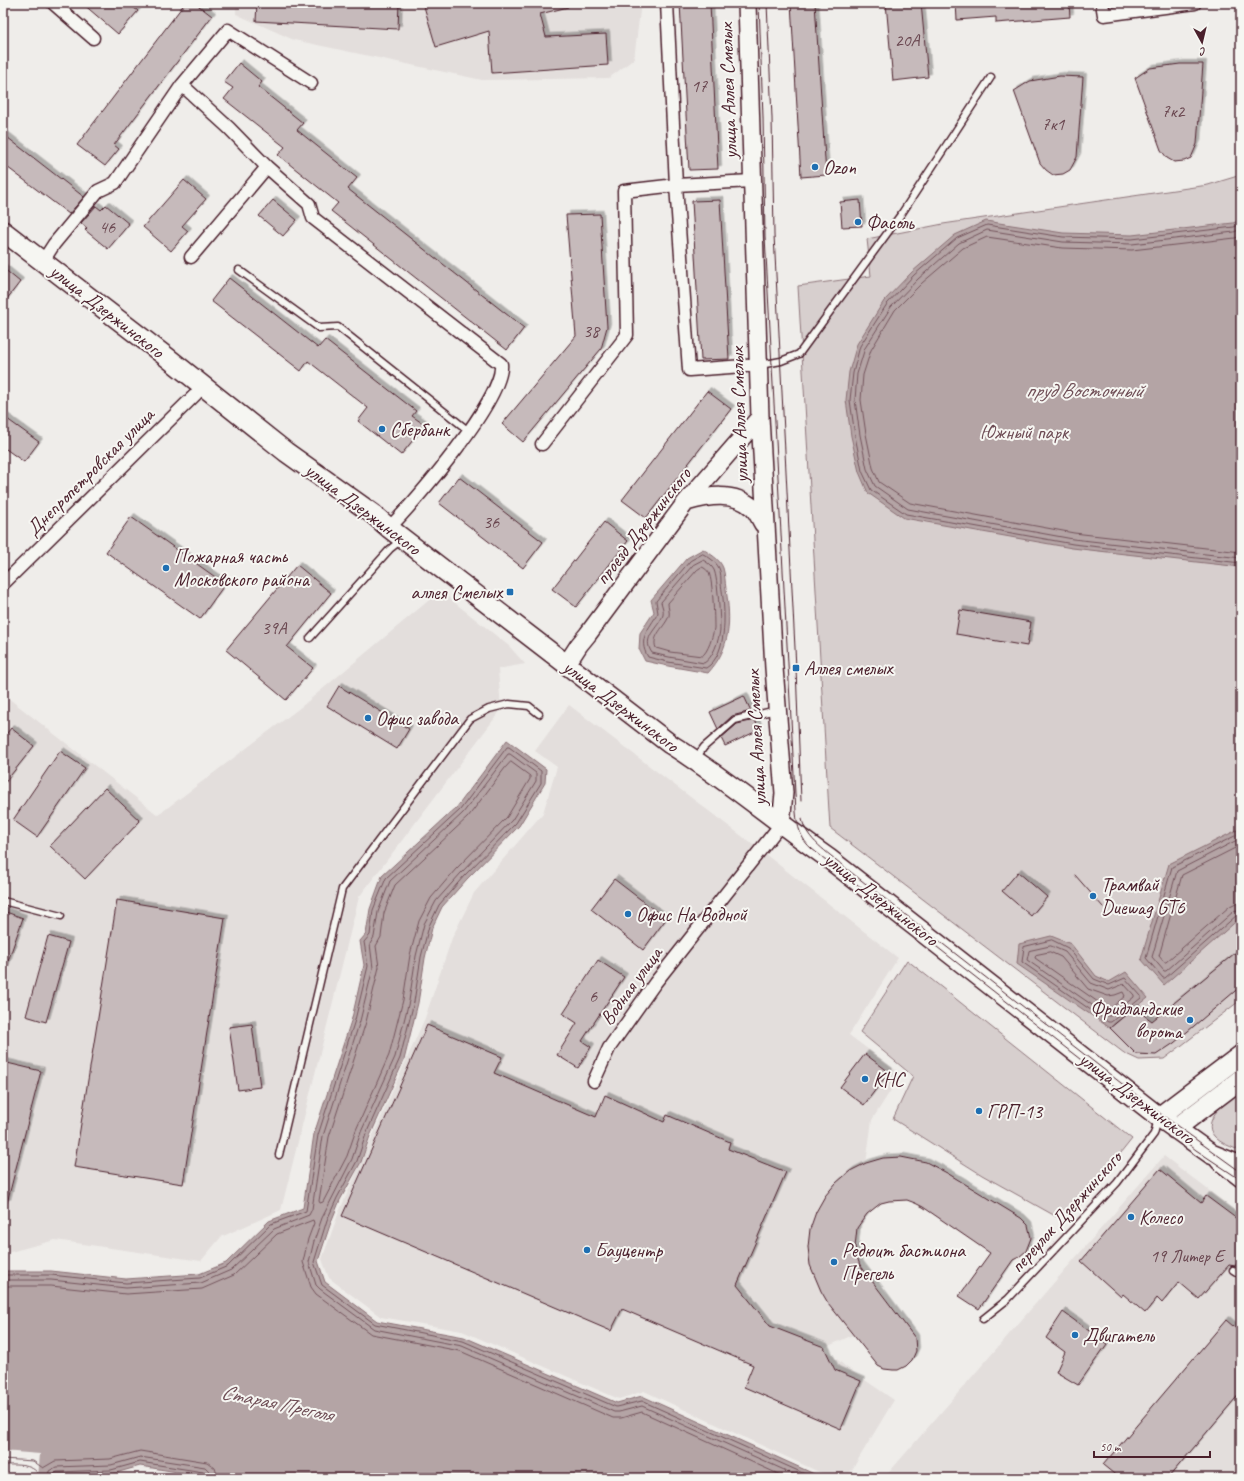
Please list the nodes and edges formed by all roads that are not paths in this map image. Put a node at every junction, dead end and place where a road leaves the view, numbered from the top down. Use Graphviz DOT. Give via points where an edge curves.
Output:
graph roads {
  1 [pos="53,3"];
  2 [pos="667,3"];
  3 [pos="747,3"];
  4 [pos="1102,3"];
  5 [pos="1195,3"];
  6 [pos="93,38"];
  7 [pos="991,77"];
  8 [pos="311,84"];
  9 [pos="182,85"];
  10 [pos="267,167"];
  11 [pos="752,181"];
  12 [pos="676,185"];
  13 [pos="3,231"];
  14 [pos="191,257"];
  15 [pos="43,261"];
  16 [pos="239,270"];
  17 [pos="758,365"];
  18 [pos="202,386"];
  19 [pos="760,417"];
  20 [pos="470,432"];
  21 [pos="542,444"];
  22 [pos="686,502"];
  23 [pos="766,524"];
  24 [pos="396,533"];
  25 [pos="3,584"];
  26 [pos="310,638"];
  27 [pos="566,665"];
  28 [pos="778,710"];
  29 [pos="539,714"];
  30 [pos="695,759"];
  31 [pos="781,824"];
  32 [pos="3,901"];
  33 [pos="61,916"];
  34 [pos="1241,1055"];
  35 [pos="1241,1079"];
  36 [pos="594,1081"];
  37 [pos="1159,1117"];
  38 [pos="1175,1130"];
  39 [pos="1212,1154"];
  40 [pos="279,1155"];
  41 [pos="1241,1166"];
  42 [pos="1241,1178"];
  43 [pos="1233,1270"];
  44 [pos="1241,1275"];
  45 [pos="983,1319"];
  1 -- 6 [label="street"];
  2 -- 12 [label="street"];
  3 -- 11 [label="main road, улица Аллея Смелых"];
  4 -- 5 [label="street" via="1104,15"];
  7 -- 17 [label="lane" via="902,213 799,354 781,362"];
  8 -- 9 [label="street" via="228,30"];
  9 -- 10 [label="street"];
  9 -- 15 [label="street" via="115,183 98,191"];
  10 -- 14 [label="street"];
  10 -- 20 [label="street" via="309,204 313,218 501,364 502,372 498,384"];
  11 -- 12 [label="street"];
  11 -- 17 [label="main road, улица Аллея Смелых"];
  12 -- 17 [label="street" via="689,370"];
  12 -- 21 [label="street" via="624,192 627,335"];
  13 -- 15 [label="main road, улица Дзержинского"];
  15 -- 18 [label="main road, улица Дзержинского"];
  16 -- 20 [label="lane" via="318,328 338,327"];
  17 -- 19 [label="main road, улица Аллея Смелых"];
  18 -- 24 [label="main road, улица Дзержинского"];
  18 -- 25 [label="street, Днепропетровская улица"];
  19 -- 22 [label="main road, проезд Дзержинского"];
  19 -- 23 [label="main road, улица Аллея Смелых"];
  20 -- 24 [label="street" via="404,513"];
  22 -- 23 [label="main road" via="711,496 736,498 754,509 763,524"];
  22 -- 27 [label="main road, проезд Дзержинского"];
  23 -- 28 [label="main road, улица Аллея Смелых"];
  24 -- 26 [label="lane" via="390,549"];
  24 -- 27 [label="main road, улица Дзержинского"];
  27 -- 30 [label="main road, улица Дзержинского" via="670,744"];
  28 -- 30 [label="lane" via="735,720 704,747"];
  28 -- 31 [label="main road, улица Аллея Смелых" via="784,793"];
  29 -- 40 [label="lane" via="529,706 509,704 489,709 470,719 342,889"];
  30 -- 31 [label="main road, улица Дзержинского"];
  31 -- 36 [label="street, Водная улица" via="655,983 609,1048"];
  31 -- 37 [label="main road, улица Дзержинского" via="835,863"];
  32 -- 33 [label="lane"];
  34 -- 37 [label="main road"];
  35 -- 38 [label="main road"];
  37 -- 38 [label="main road, улица Дзержинского"];
  37 -- 45 [label="lane, переулок Дзержинского" via="1154,1134 1117,1183 1008,1300"];
  38 -- 39 [label="main road, улица Дзержинского"];
  39 -- 41 [label="main road"];
  39 -- 42 [label="main road, улица Дзержинского"];
  43 -- 44 [label="lane"];
}
